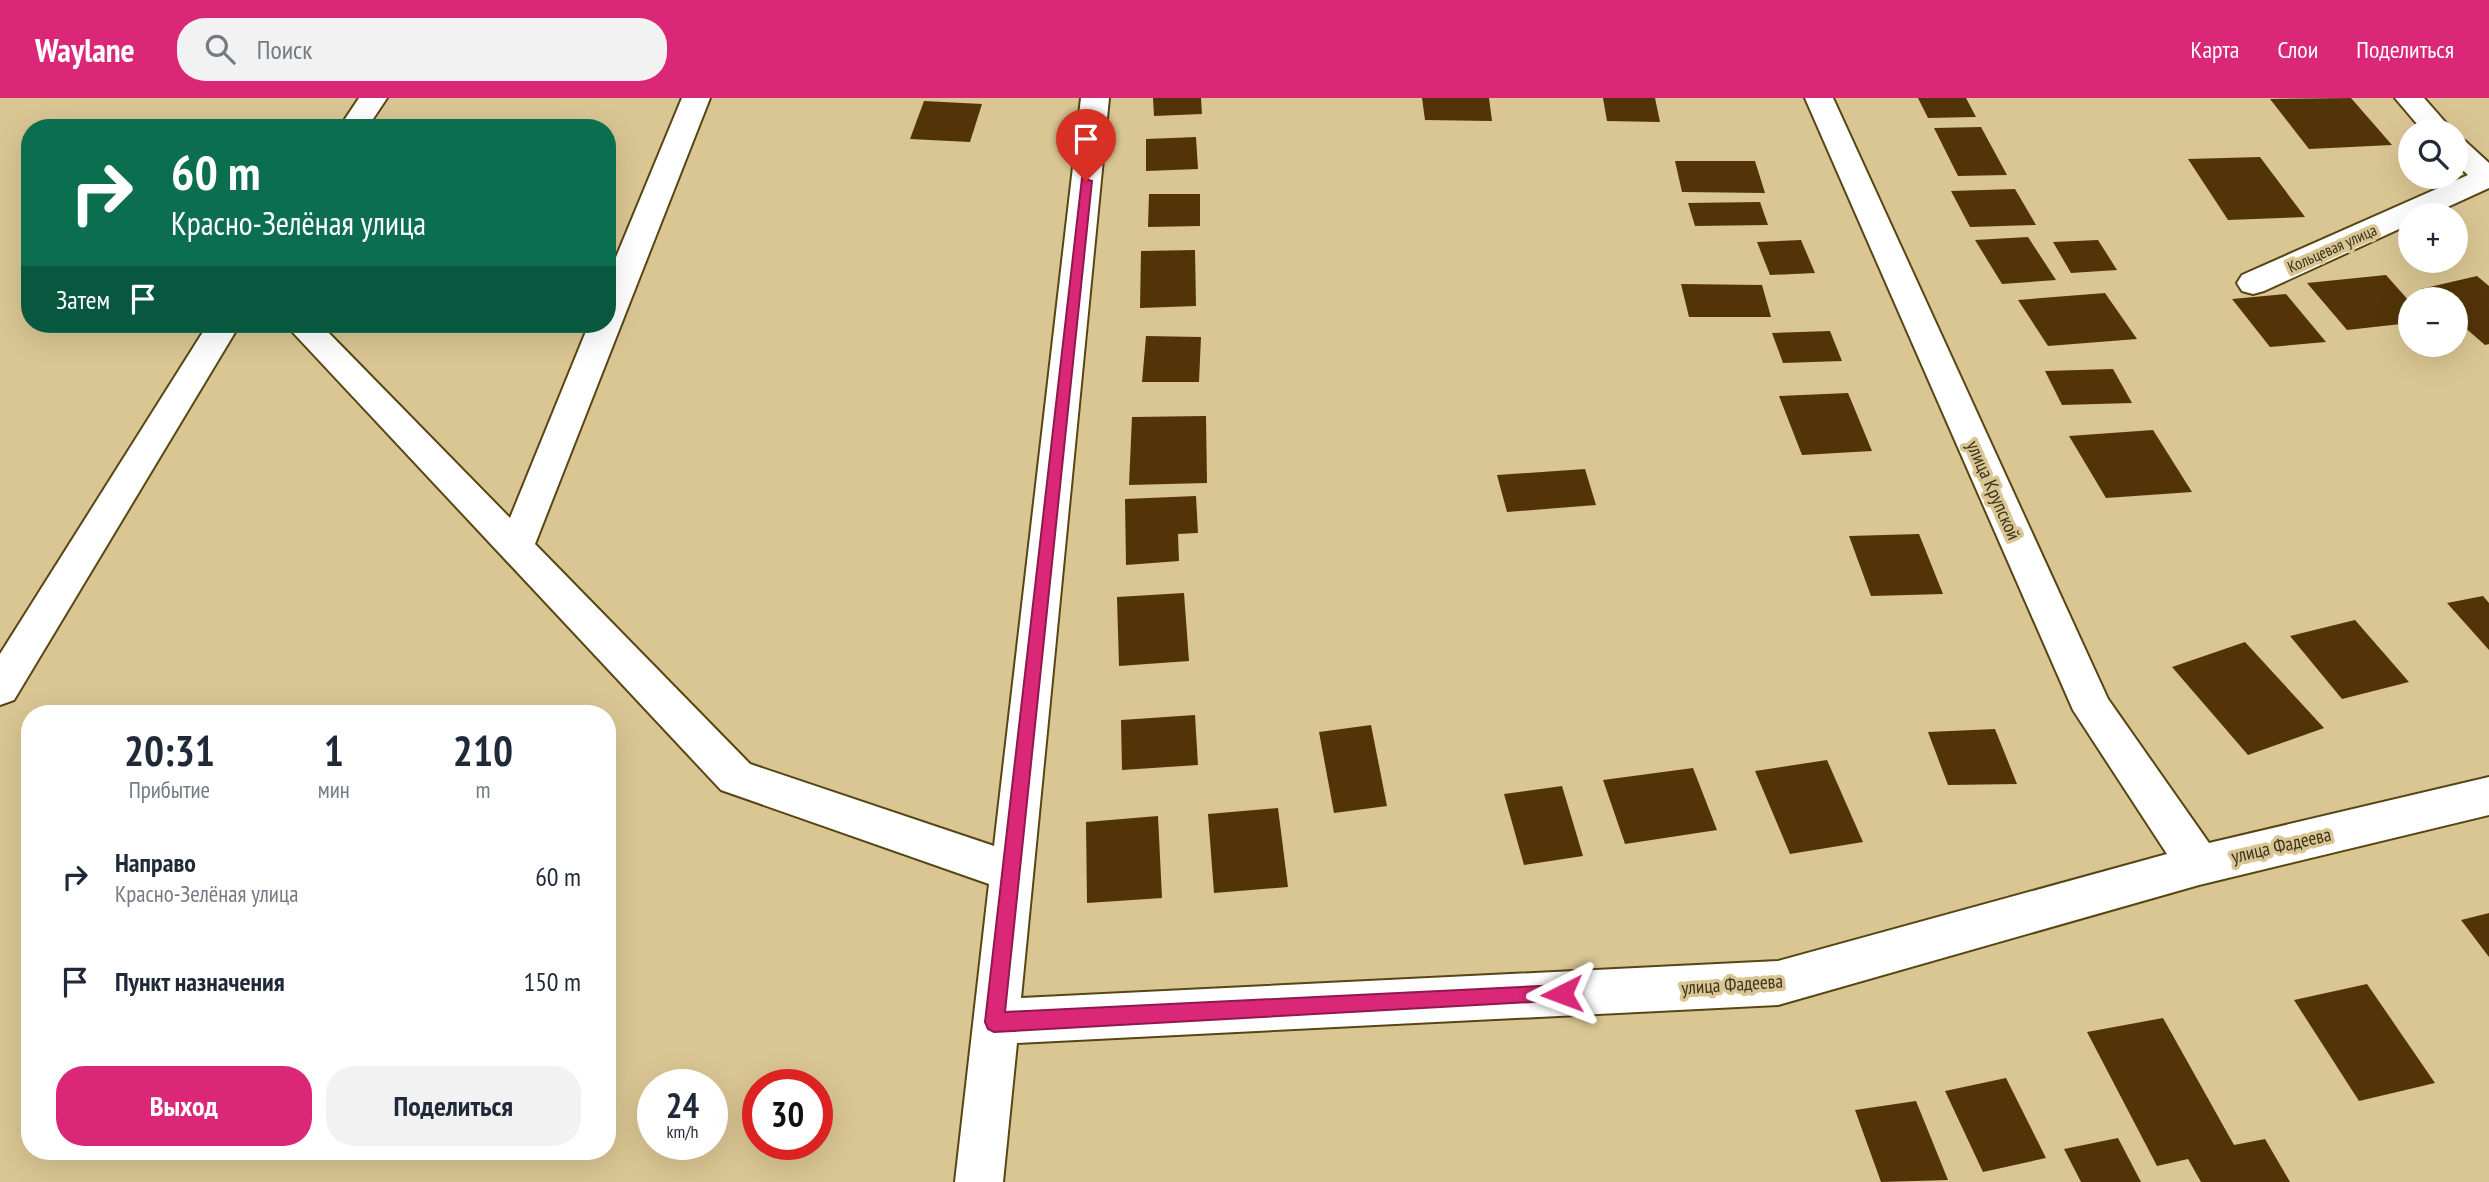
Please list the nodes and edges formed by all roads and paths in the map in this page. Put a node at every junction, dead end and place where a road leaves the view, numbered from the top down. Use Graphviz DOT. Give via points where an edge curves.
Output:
graph roads {
  1 [pos="373,98"];
  2 [pos="696,98"];
  3 [pos="1095,98"];
  4 [pos="1819,98"];
  5 [pos="2409,98"];
  6 [pos="359,119"];
  7 [pos="2428,119"];
  8 [pos="2468,159"];
  9 [pos="2488,177"];
  10 [pos="2253,283"];
  11 [pos="616,296"];
  12 [pos="218,333"];
  13 [pos="310,333"];
  14 [pos="601,333"];
  15 [pos="516,547"];
  16 [pos="0,688"];
  17 [pos="2489,796"];
  18 [pos="2199,865"];
  19 [pos="1011,872"];
  20 [pos="994,1022"];
  21 [pos="979,1182"];
  1 -- 6 [label="street"];
  2 -- 11 [label="street"];
  3 -- 19 [label="street"];
  4 -- 18 [label="street, улица Крупской" via="2093,710"];
  5 -- 7 [label="street"];
  8 -- 9 [label="street, Кольцевая улица"];
  9 -- 10 [label="street, Кольцевая улица"];
  12 -- 16 [label="street"];
  13 -- 15 [label="street"];
  14 -- 15 [label="street"];
  15 -- 19 [label="street" via="736,777"];
  17 -- 18 [label="street, улица Фадеева"];
  18 -- 20 [label="street, улица Фадеева" via="1778,983"];
  19 -- 20 [label="street"];
  20 -- 21 [label="street"];
}
